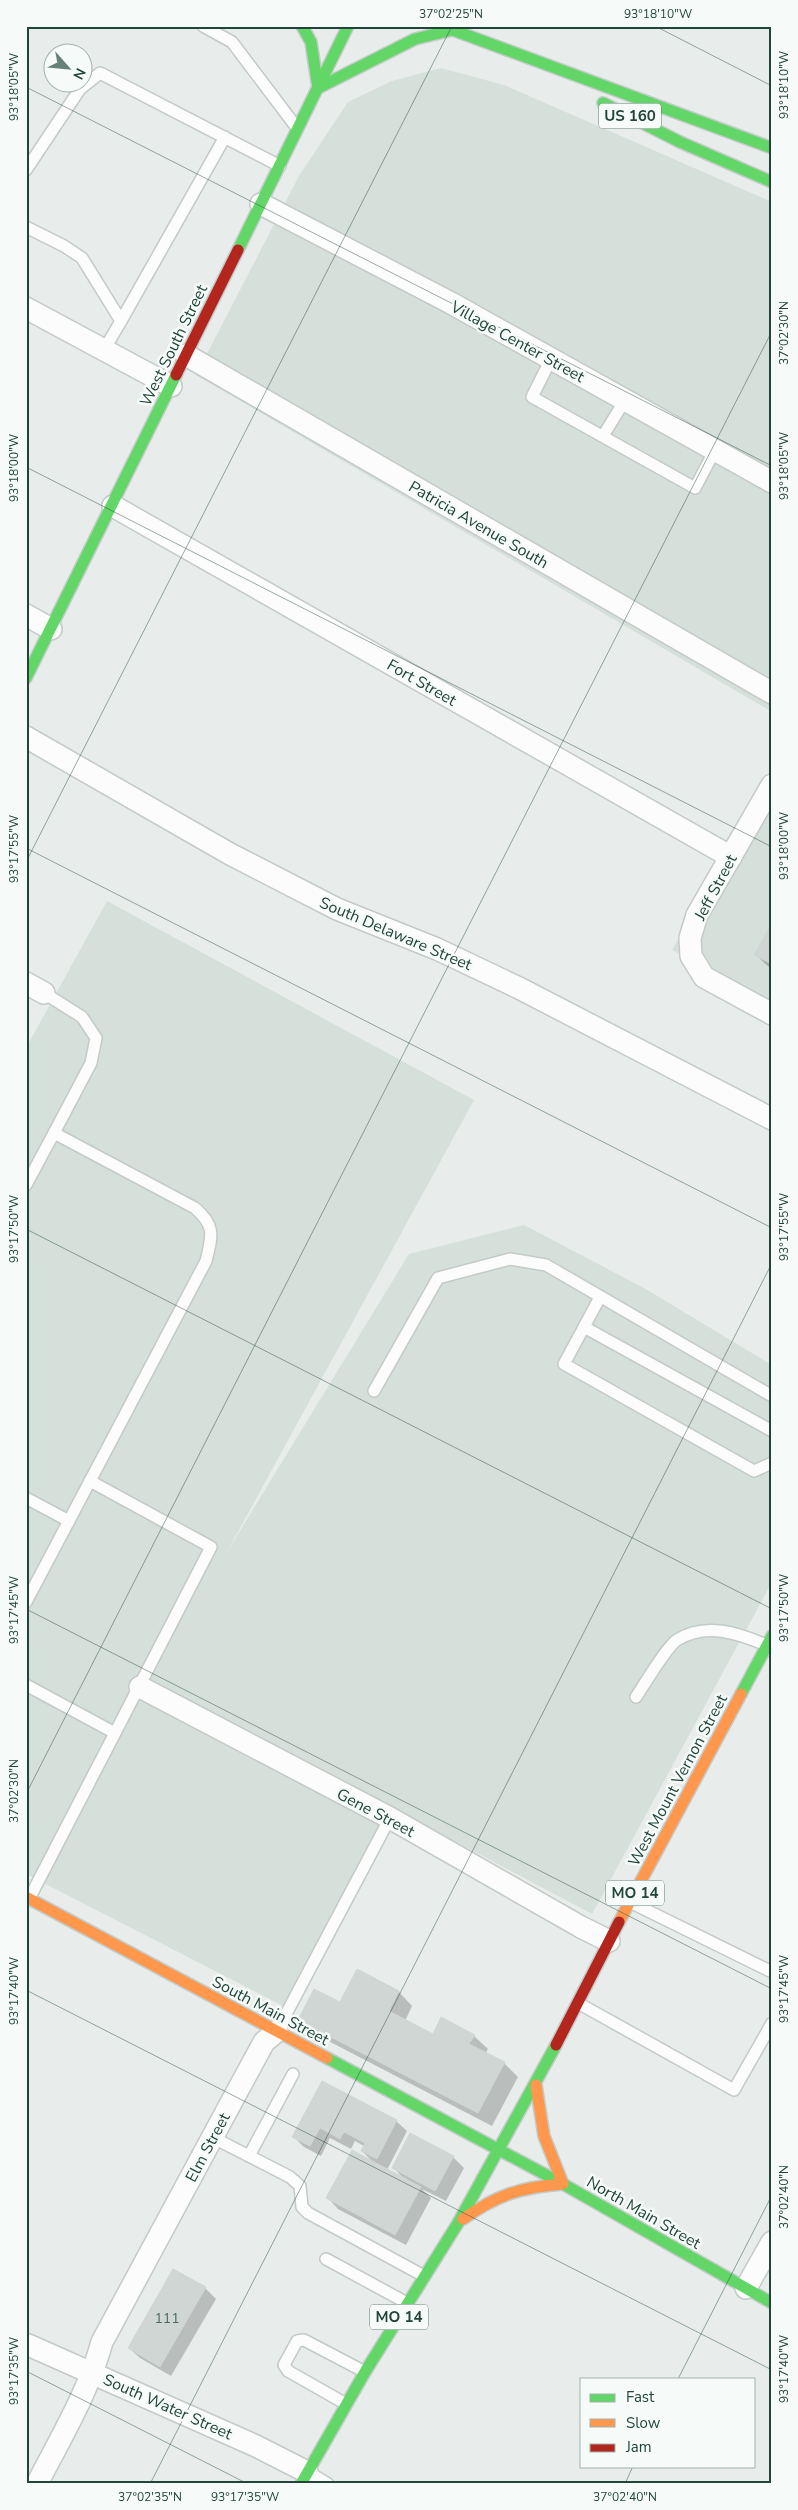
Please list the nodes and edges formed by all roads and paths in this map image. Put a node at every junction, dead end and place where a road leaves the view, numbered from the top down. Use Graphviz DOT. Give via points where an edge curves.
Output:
graph roads {
  1 [pos="203,26"];
  2 [pos="302,26"];
  3 [pos="348,26"];
  4 [pos="448,27"];
  5 [pos="490,46"];
  6 [pos="568,85"];
  7 [pos="318,88"];
  8 [pos="594,98"];
  9 [pos="298,130"];
  10 [pos="225,137"];
  11 [pos="772,148"];
  12 [pos="280,166"];
  13 [pos="26,170"];
  14 [pos="772,182"];
  15 [pos="261,204"];
  16 [pos="26,227"];
  17 [pos="26,308"];
  18 [pos="121,321"];
  19 [pos="104,350"];
  20 [pos="186,355"];
  21 [pos="551,359"];
  22 [pos="171,386"];
  23 [pos="625,400"];
  24 [pos="603,436"];
  25 [pos="715,450"];
  26 [pos="772,482"];
  27 [pos="113,506"];
  28 [pos="26,615"];
  29 [pos="51,629"];
  30 [pos="26,678"];
  31 [pos="772,693"];
  32 [pos="26,737"];
  33 [pos="772,785"];
  34 [pos="731,857"];
  35 [pos="35,988"];
  36 [pos="772,1014"];
  37 [pos="772,1120"];
  38 [pos="54,1133"];
  39 [pos="26,1185"];
  40 [pos="600,1296"];
  41 [pos="584,1328"];
  42 [pos="374,1391"];
  43 [pos="772,1396"];
  44 [pos="772,1431"];
  45 [pos="772,1463"];
  46 [pos="90,1482"];
  47 [pos="26,1498"];
  48 [pos="69,1521"];
  49 [pos="26,1602"];
  50 [pos="770,1643"];
  51 [pos="26,1685"];
  52 [pos="140,1687"];
  53 [pos="636,1697"];
  54 [pos="116,1733"];
  55 [pos="390,1818"];
  56 [pos="27,1898"];
  57 [pos="630,1902"];
  58 [pos="609,1941"];
  59 [pos="772,1972"];
  60 [pos="578,2003"];
  61 [pos="772,2023"];
  62 [pos="277,2031"];
  63 [pos="293,2074"];
  64 [pos="536,2085"];
  65 [pos="212,2137"];
  66 [pos="499,2151"];
  67 [pos="249,2156"];
  68 [pos="563,2184"];
  69 [pos="458,2223"];
  70 [pos="772,2242"];
  71 [pos="326,2259"];
  72 [pos="424,2276"];
  73 [pos="746,2288"];
  74 [pos="772,2302"];
  75 [pos="407,2303"];
  76 [pos="26,2344"];
  77 [pos="365,2372"];
  78 [pos="94,2373"];
  79 [pos="347,2404"];
  80 [pos="304,2478"];
  81 [pos="37,2484"];
  82 [pos="328,2484"];
  1 -- 9 [label="lane" via="232,42"];
  2 -- 7 [label="main road" via="311,42"];
  3 -- 7 [label="main road, West South Street"];
  4 -- 5 [label="main road, US 160"];
  4 -- 7 [label="main road" via="391,50"];
  5 -- 6 [label="main road, US 160"];
  5 -- 11 [label="main road, US 160"];
  7 -- 9 [label="main road, West South Street"];
  8 -- 14 [label="main road, US 160" via="680,142"];
  9 -- 12 [label="main road, West South Street"];
  10 -- 12 [label="lane"];
  10 -- 13 [label="lane" via="100,73 80,89"];
  10 -- 18 [label="lane"];
  12 -- 15 [label="main road, West South Street"];
  15 -- 20 [label="main road, West South Street"];
  15 -- 21 [label="street, Village Center Street"];
  16 -- 18 [label="lane" via="82,258"];
  17 -- 19 [label="street"];
  18 -- 19 [label="lane"];
  19 -- 22 [label="street"];
  20 -- 22 [label="main road, West South Street"];
  20 -- 31 [label="street, Patricia Avenue South"];
  21 -- 23 [label="street, Village Center Street"];
  21 -- 24 [label="lane" via="532,397"];
  22 -- 27 [label="main road, West South Street"];
  23 -- 24 [label="lane"];
  23 -- 25 [label="street, Village Center Street"];
  24 -- 25 [label="lane" via="695,488"];
  25 -- 26 [label="street, Village Center Street"];
  27 -- 29 [label="main road, West South Street"];
  27 -- 34 [label="street, Fort Street"];
  28 -- 29 [label="street"];
  29 -- 30 [label="main road, West South Street"];
  32 -- 37 [label="street, South Delaware Street" via="230,854 337,909 437,949 519,988"];
  33 -- 34 [label="street, Jeff Street"];
  34 -- 36 [label="street, Jeff Street" via="697,915 690,938 691,956 704,977"];
  35 -- 38 [label="lane" via="82,1017 96,1038 91,1063"];
  38 -- 39 [label="lane"];
  38 -- 46 [label="lane" via="195,1208 206,1218 211,1229 206,1261"];
  40 -- 41 [label="lane"];
  40 -- 42 [label="lane" via="546,1265 510,1259 438,1278"];
  40 -- 43 [label="lane"];
  41 -- 44 [label="lane"];
  41 -- 45 [label="lane" via="564,1364 754,1471"];
  46 -- 48 [label="lane"];
  46 -- 52 [label="lane" via="211,1547"];
  47 -- 48 [label="lane"];
  48 -- 49 [label="lane"];
  50 -- 53 [label="lane" via="718,1630 697,1632 676,1640"];
  50 -- 57 [label="main road, West Mount Vernon Street / MO 14"];
  51 -- 54 [label="lane"];
  52 -- 54 [label="lane"];
  52 -- 55 [label="street, Gene Street"];
  54 -- 56 [label="lane"];
  55 -- 58 [label="street, Gene Street"];
  55 -- 62 [label="lane, Elm Street"];
  56 -- 62 [label="main road, South Main Street"];
  57 -- 58 [label="main road, West Mount Vernon Street / MO 14"];
  57 -- 59 [label="lane"];
  58 -- 60 [label="main road, West Mount Vernon Street / MO 14"];
  60 -- 61 [label="lane" via="734,2090"];
  60 -- 64 [label="main road, West Mount Vernon Street / MO 14"];
  62 -- 65 [label="street, Elm Street" via="264,2042"];
  62 -- 66 [label="main road, South Main Street"];
  63 -- 67 [label="lane"];
  64 -- 66 [label="main road, West Mount Vernon Street / MO 14"];
  64 -- 68 [label="main road" via="546,2147"];
  65 -- 67 [label="lane"];
  65 -- 78 [label="street, Elm Street" via="102,2342"];
  66 -- 68 [label="main road, North Main Street"];
  66 -- 69 [label="main road, MO 14"];
  67 -- 72 [label="lane" via="290,2177 300,2186 302,2206 308,2213"];
  68 -- 69 [label="main road" via="534,2186 489,2200"];
  68 -- 73 [label="main road, North Main Street"];
  69 -- 72 [label="main road, MO 14"];
  70 -- 73 [label="street"];
  71 -- 75 [label="lane"];
  72 -- 75 [label="main road, MO 14"];
  73 -- 74 [label="main road, North Main Street"];
  75 -- 77 [label="main road, MO 14"];
  76 -- 78 [label="street, South Water Street"];
  77 -- 79 [label="main road, MO 14"];
  77 -- 79 [label="lane" via="304,2340 297,2340 293,2347 284,2365 288,2371"];
  78 -- 80 [label="street, South Water Street" via="256,2446"];
  78 -- 81 [label="street, Elm Street"];
  79 -- 80 [label="main road, MO 14"];
  80 -- 82 [label="lane"];
}
